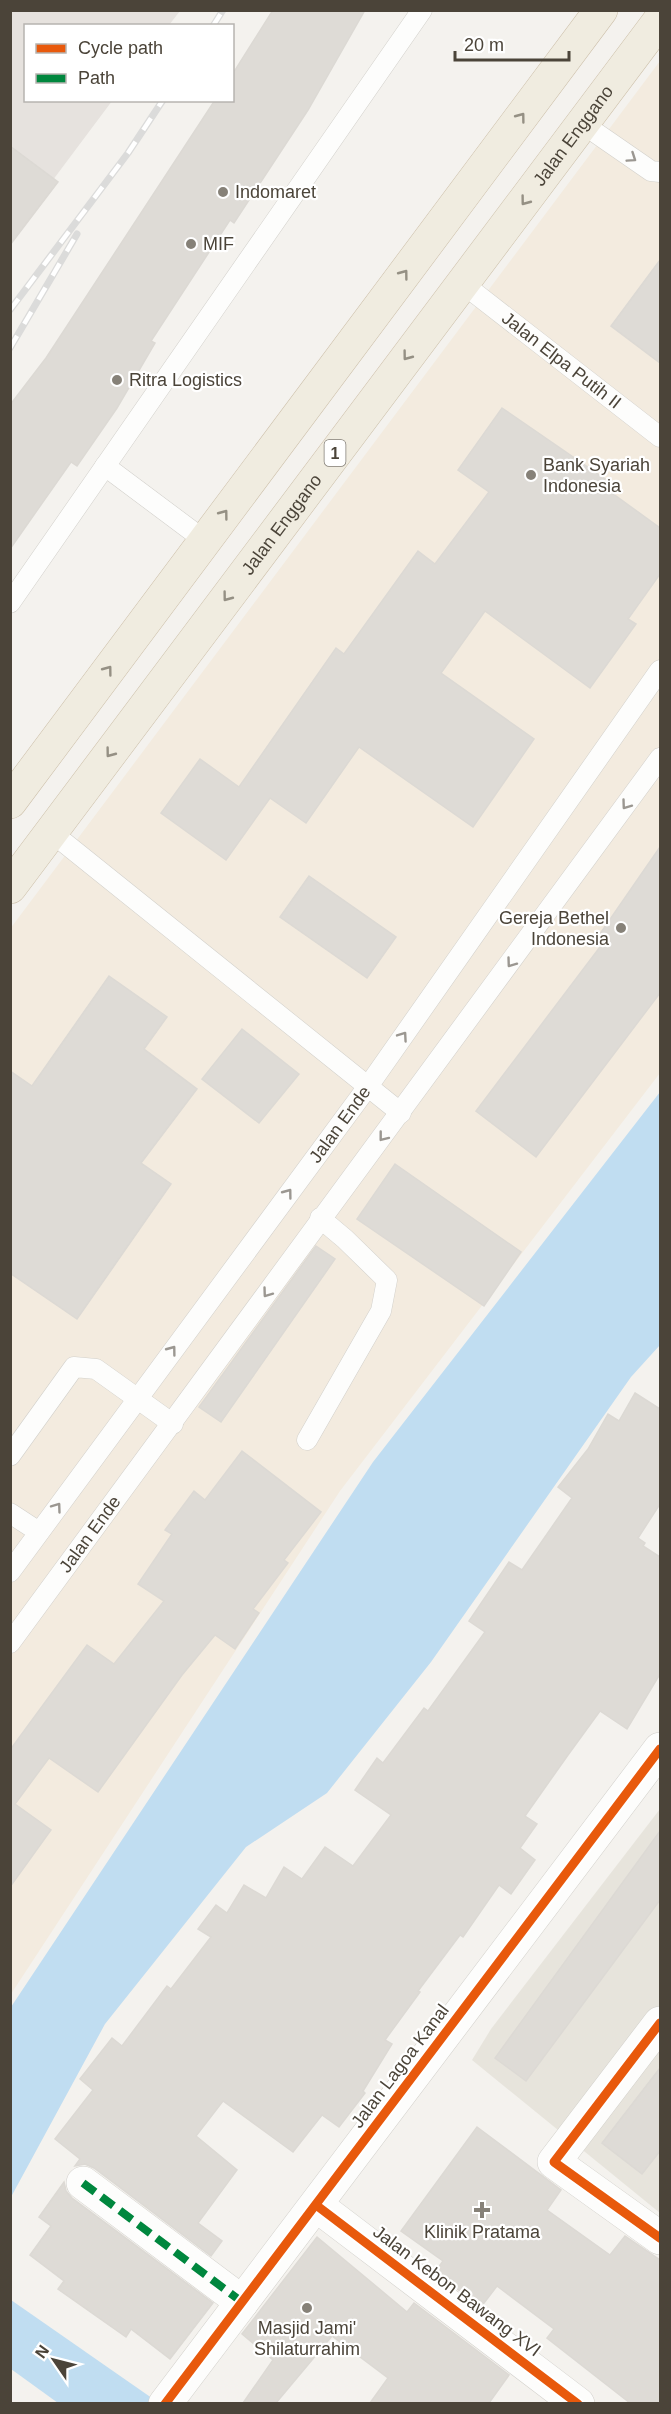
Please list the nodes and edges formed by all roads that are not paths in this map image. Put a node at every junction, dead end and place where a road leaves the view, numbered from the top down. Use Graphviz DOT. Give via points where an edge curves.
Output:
graph roads {
  1 [pos="423,10"];
  2 [pos="601,10"];
  3 [pos="660,20"];
  4 [pos="583,124"];
  5 [pos="660,172"];
  6 [pos="462,283"];
  7 [pos="660,437"];
  8 [pos="105,466"];
  9 [pos="204,540"];
  10 [pos="10,603"];
  11 [pos="660,670"];
  12 [pos="660,758"];
  13 [pos="10,802"];
  14 [pos="51,832"];
  15 [pos="10,887"];
  16 [pos="369,1085"];
  17 [pos="401,1113"];
  18 [pos="320,1218"];
  19 [pos="136,1398"];
  20 [pos="173,1424"];
  21 [pos="307,1440"];
  22 [pos="10,1456"];
  23 [pos="10,1513"];
  24 [pos="39,1532"];
  25 [pos="10,1572"];
  26 [pos="10,1643"];
  27 [pos="660,1749"];
  28 [pos="660,2023"];
  29 [pos="82,2183"];
  30 [pos="316,2205"];
  31 [pos="660,2238"];
  32 [pos="242,2302"];
  33 [pos="171,2395"];
  34 [pos="578,2403"];
  1 -- 8 [label="lane"];
  9 -- 2 [label="highway, one-way"];
  3 -- 4 [label="highway, Jalan Enggano / 1"];
  4 -- 5 [label="lane, one-way" via="651,171"];
  4 -- 6 [label="highway, Jalan Enggano / 1, one-way"];
  6 -- 7 [label="lane, Jalan Elpa Putih II"];
  6 -- 14 [label="highway, Jalan Enggano / 1, one-way"];
  8 -- 9 [label="lane"];
  8 -- 10 [label="lane"];
  13 -- 9 [label="highway, one-way"];
  16 -- 11 [label="lane, Jalan Ende, one-way"];
  12 -- 17 [label="lane, Jalan Ende, one-way"];
  14 -- 15 [label="highway, Jalan Enggano / 1"];
  14 -- 16 [label="lane"];
  16 -- 17 [label="lane"];
  19 -- 16 [label="lane, Jalan Ende, one-way"];
  17 -- 18 [label="lane, Jalan Ende, one-way"];
  18 -- 20 [label="lane, Jalan Ende, one-way"];
  18 -- 21 [label="lane" via="387,1280 381,1311"];
  19 -- 20 [label="lane"];
  19 -- 22 [label="lane" via="96,1369 74,1366"];
  24 -- 19 [label="lane, Jalan Ende, one-way"];
  20 -- 26 [label="lane, Jalan Ende"];
  23 -- 24 [label="lane"];
  24 -- 25 [label="lane, Jalan Ende"];
  27 -- 30 [label="street, Jalan Lagoa Kanal"];
  28 -- 31 [label="street" via="554,2162"];
  29 -- 32 [label="street"];
  30 -- 32 [label="street, Jalan Lagoa Kanal"];
  30 -- 34 [label="street, Jalan Kebon Bawang XVI"];
  32 -- 33 [label="street, Jalan Lagoa Kanal"];
}
